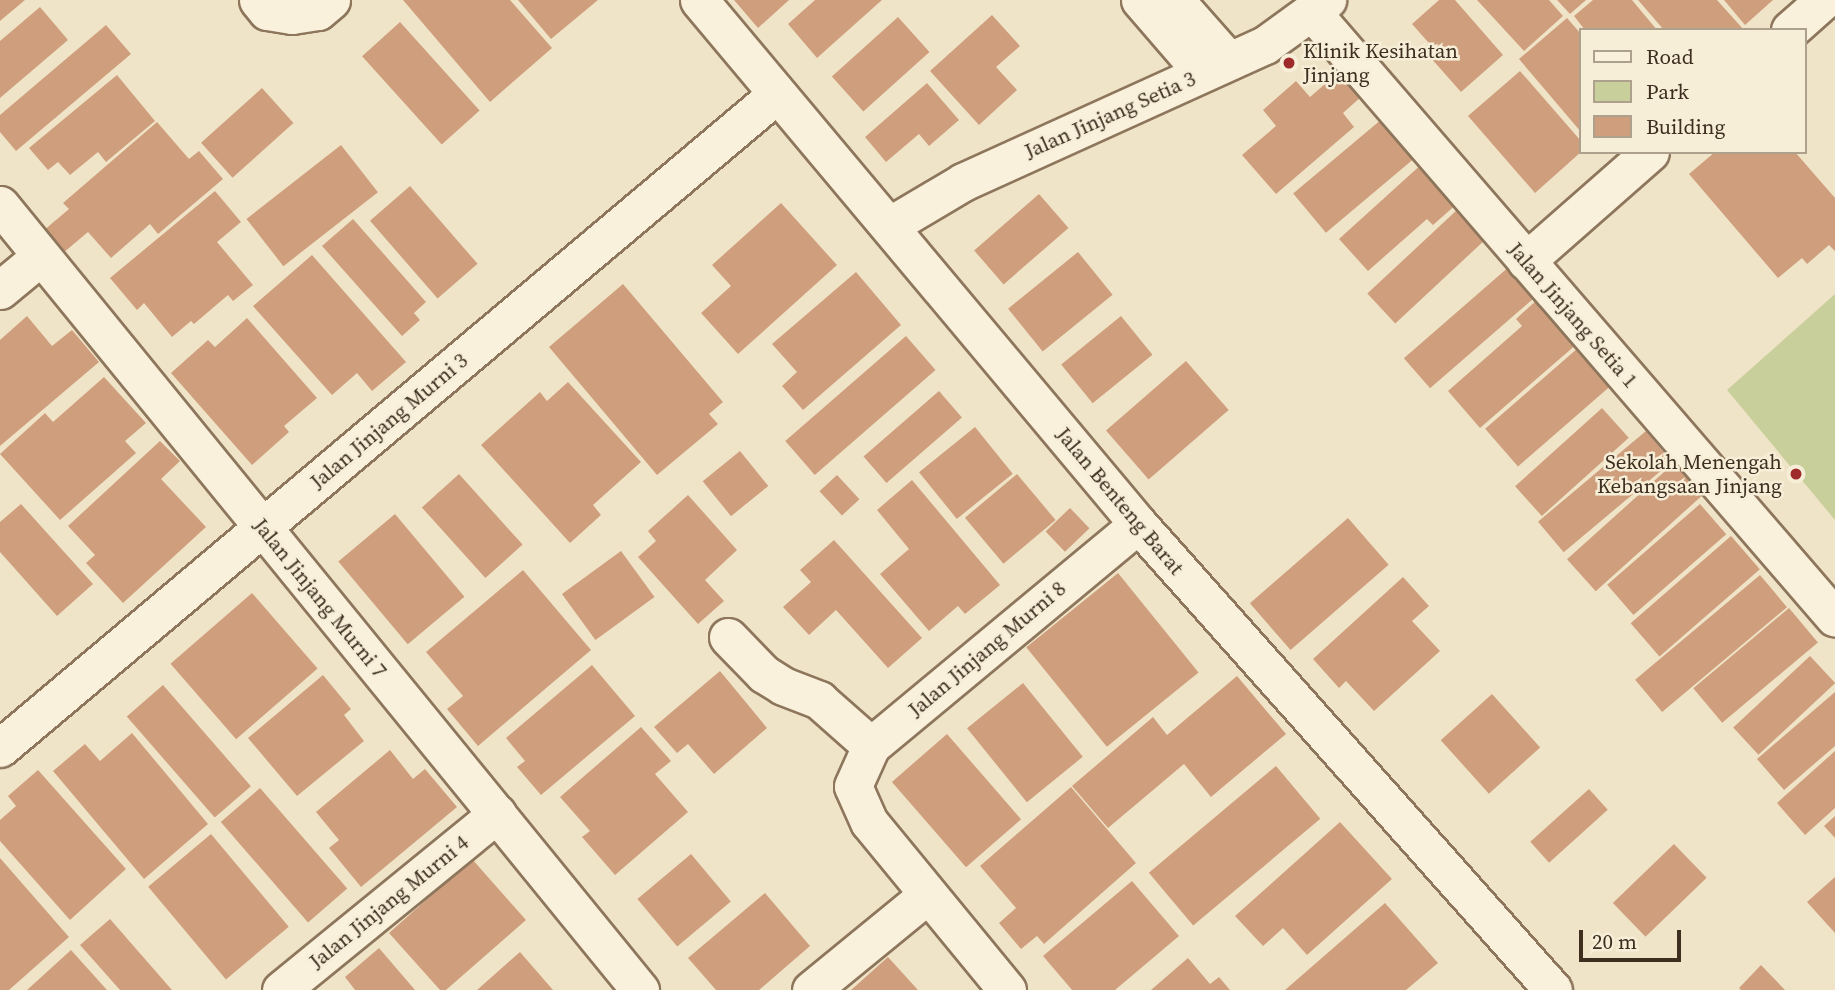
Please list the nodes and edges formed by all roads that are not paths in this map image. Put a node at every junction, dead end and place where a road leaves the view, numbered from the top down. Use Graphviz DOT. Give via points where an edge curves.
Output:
graph roads {
  1 [pos="331,0"];
  2 [pos="699,0"];
  3 [pos="1140,0"];
  4 [pos="1175,0"];
  5 [pos="1824,0"];
  6 [pos="262,5"];
  7 [pos="1319,6"];
  8 [pos="1792,28"];
  9 [pos="1216,67"];
  10 [pos="777,94"];
  11 [pos="1648,154"];
  12 [pos="0,205"];
  13 [pos="890,226"];
  14 [pos="41,256"];
  15 [pos="1526,261"];
  16 [pos="0,290"];
  17 [pos="1138,524"];
  18 [pos="263,527"];
  19 [pos="1835,618"];
  20 [pos="728,637"];
  21 [pos="871,746"];
  22 [pos="0,748"];
  23 [pos="497,814"];
  24 [pos="928,895"];
  25 [pos="281,990"];
  26 [pos="640,990"];
  27 [pos="811,990"];
  28 [pos="1007,990"];
  29 [pos="1553,990"];
  1 -- 6 [label="street" via="317,11 292,15"];
  2 -- 10 [label="street, Jalan Benteng Barat"];
  3 -- 9 [label="street"];
  4 -- 9 [label="street"];
  5 -- 8 [label="street"];
  7 -- 9 [label="street, Jalan Jinjang Setia 3" via="1265,45"];
  7 -- 15 [label="street, Jalan Jinjang Setia 1"];
  9 -- 13 [label="street, Jalan Jinjang Setia 3" via="963,182"];
  10 -- 13 [label="street, Jalan Benteng Barat"];
  10 -- 18 [label="street, Jalan Jinjang Murni 3"];
  11 -- 15 [label="street"];
  12 -- 14 [label="street, Jalan Jinjang Murni 7"];
  13 -- 17 [label="street, Jalan Benteng Barat"];
  14 -- 16 [label="street"];
  14 -- 18 [label="street, Jalan Jinjang Murni 7"];
  15 -- 19 [label="street, Jalan Jinjang Setia 1"];
  17 -- 21 [label="street, Jalan Jinjang Murni 8"];
  17 -- 29 [label="street, Jalan Benteng Barat"];
  18 -- 22 [label="street, Jalan Jinjang Murni 3"];
  18 -- 23 [label="street, Jalan Jinjang Murni 7"];
  20 -- 21 [label="street" via="764,674 819,700"];
  21 -- 24 [label="street, Jalan Jinjang Murni 8" via="853,786 869,822"];
  23 -- 25 [label="street, Jalan Jinjang Murni 4"];
  23 -- 26 [label="street, Jalan Jinjang Murni 7"];
  24 -- 27 [label="street"];
  24 -- 28 [label="street"];
}
